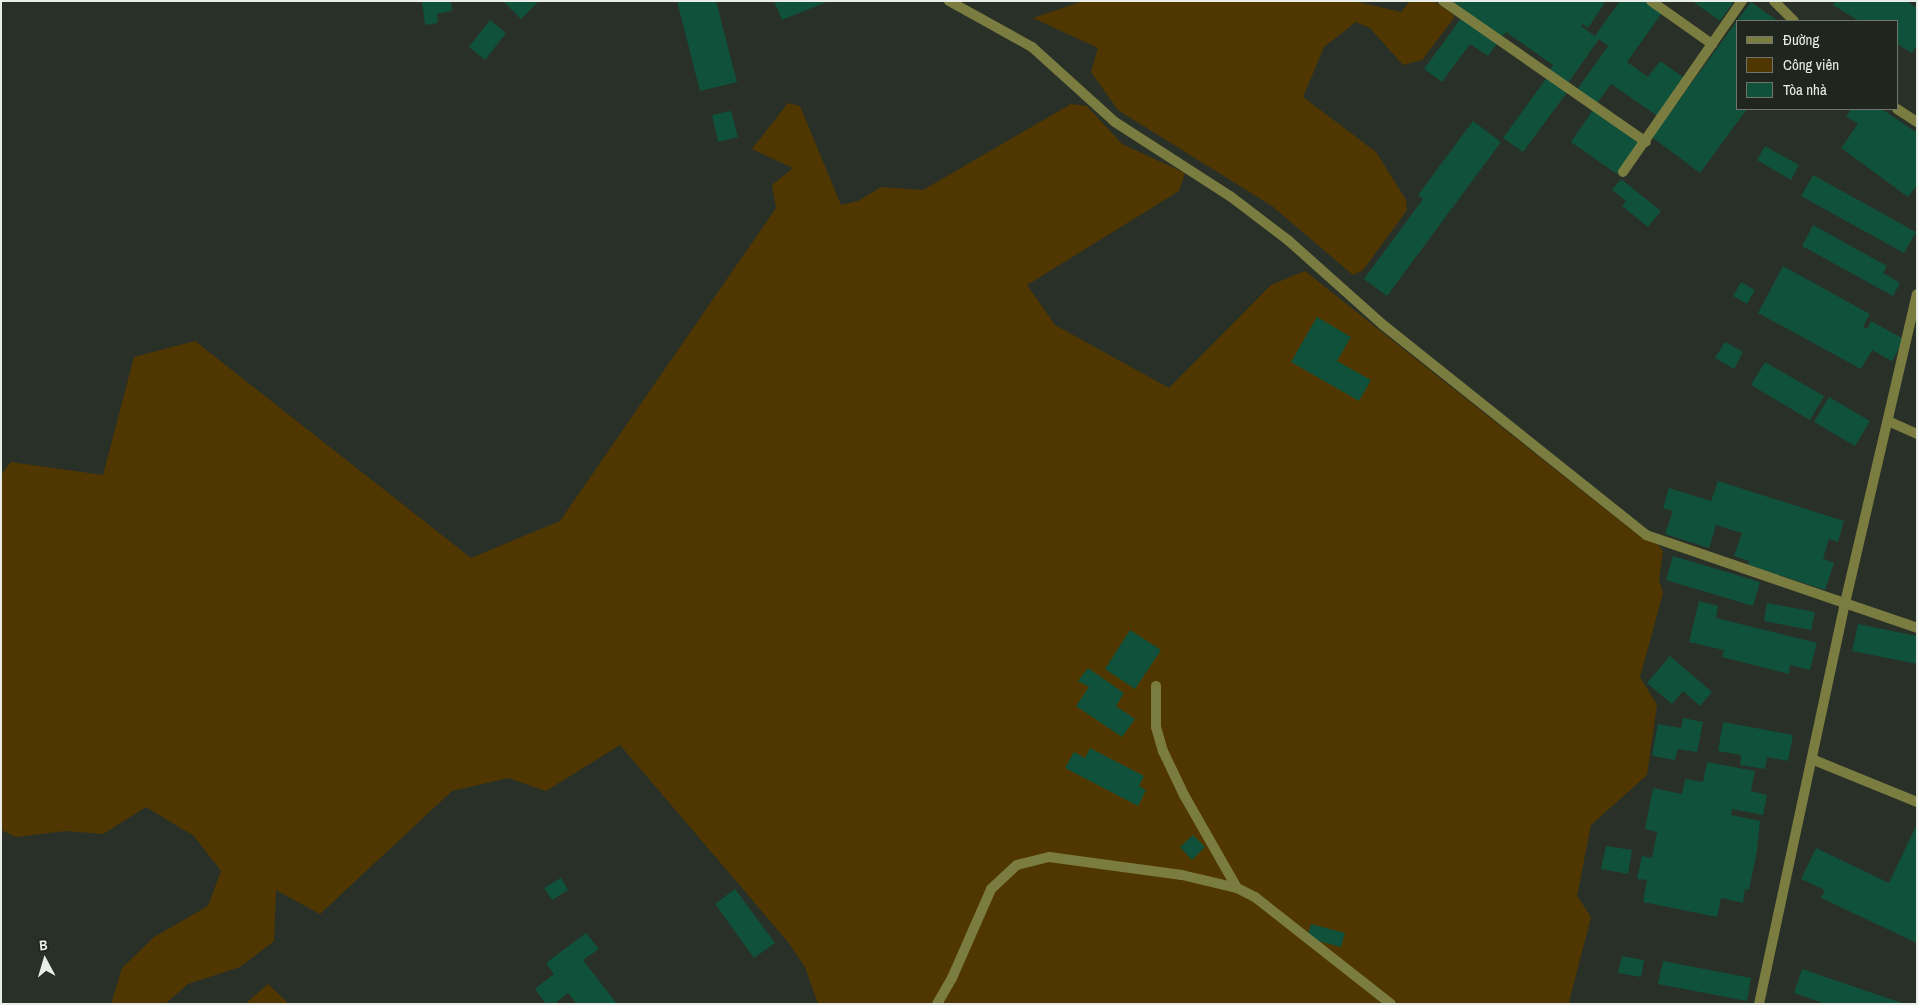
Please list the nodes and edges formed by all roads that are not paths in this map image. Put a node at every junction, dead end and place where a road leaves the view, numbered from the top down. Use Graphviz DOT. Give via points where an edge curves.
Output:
graph roads {
  1 [pos="949,1"];
  2 [pos="1443,1"];
  3 [pos="1650,1"];
  4 [pos="1742,1"];
  5 [pos="1774,1"];
  6 [pos="1793,20"];
  7 [pos="1712,44"];
  8 [pos="1898,110"];
  9 [pos="1917,122"];
  10 [pos="1646,142"];
  11 [pos="1622,172"];
  12 [pos="1917,294"];
  13 [pos="1888,421"];
  14 [pos="1917,434"];
  15 [pos="1845,603"];
  16 [pos="1917,628"];
  17 [pos="1156,686"];
  18 [pos="1814,760"];
  19 [pos="1917,802"];
  20 [pos="1237,888"];
  21 [pos="937,1004"];
  22 [pos="1391,1004"];
  23 [pos="1759,1004"];
  1 -- 15 [label="street" via="1032,47 1115,122 1245,207 1289,241 1382,324 1646,535"];
  2 -- 10 [label="street"];
  3 -- 7 [label="street"];
  4 -- 7 [label="street"];
  5 -- 6 [label="street"];
  7 -- 10 [label="street"];
  8 -- 9 [label="street"];
  10 -- 11 [label="street"];
  12 -- 13 [label="street"];
  13 -- 14 [label="street"];
  13 -- 15 [label="street"];
  15 -- 16 [label="street"];
  15 -- 18 [label="street"];
  17 -- 20 [label="street" via="1156,727 1163,751"];
  18 -- 19 [label="street"];
  18 -- 23 [label="street"];
  20 -- 21 [label="street" via="1182,874 1049,857 1033,859 1006,873 991,889"];
  20 -- 22 [label="street" via="1255,897"];
}
